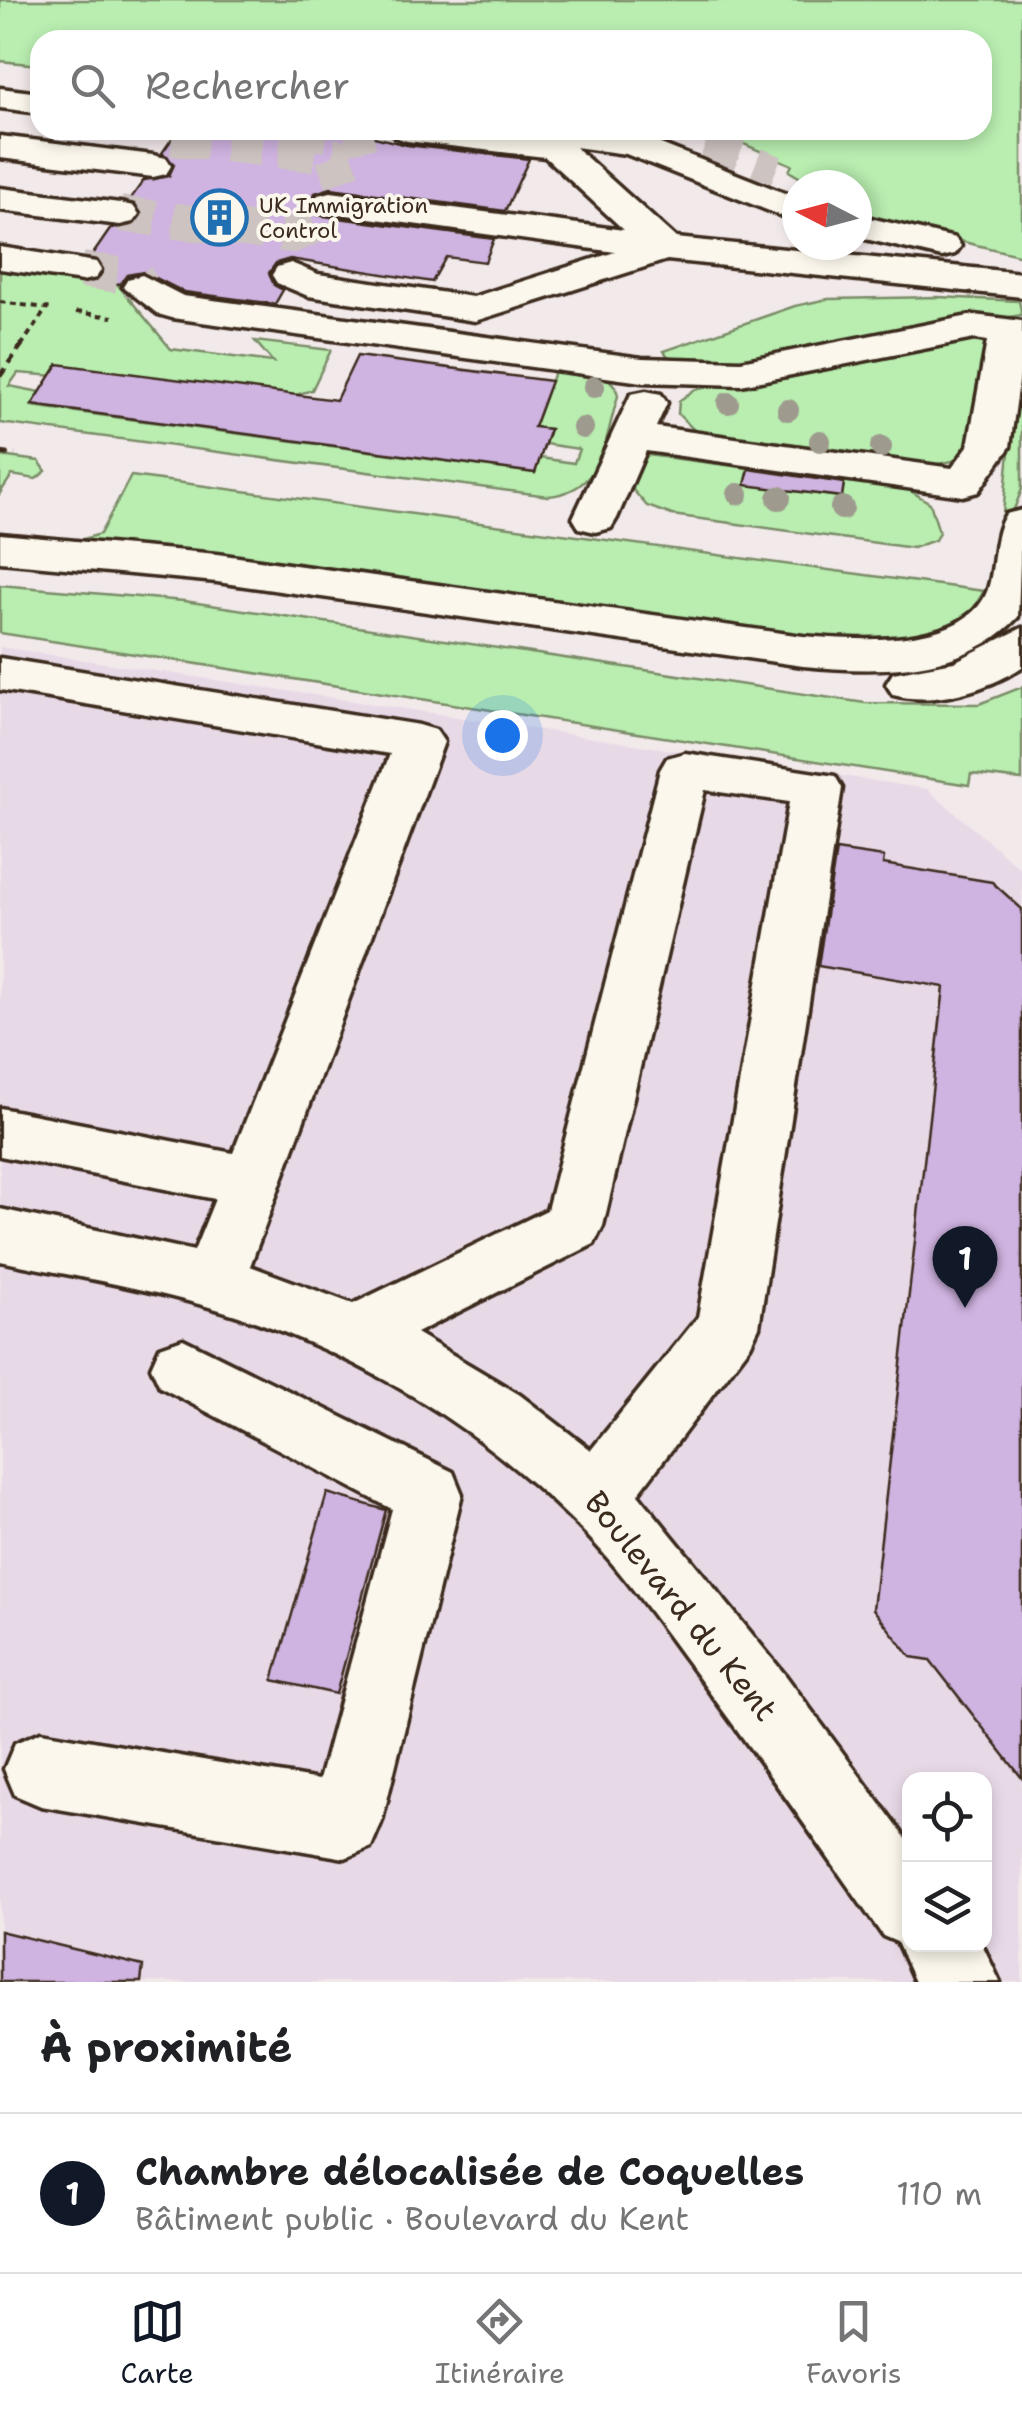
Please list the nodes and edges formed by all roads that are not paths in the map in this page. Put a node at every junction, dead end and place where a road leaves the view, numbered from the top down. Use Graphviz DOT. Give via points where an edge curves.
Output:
graph roads {
  1 [pos="0,71"];
  2 [pos="30,74"];
  3 [pos="0,98"];
  4 [pos="30,101"];
  5 [pos="0,119"];
  6 [pos="30,123"];
  7 [pos="116,140"];
  8 [pos="490,140"];
  9 [pos="604,140"];
  10 [pos="687,140"];
  11 [pos="706,145"];
  12 [pos="0,147"];
  13 [pos="156,162"];
  14 [pos="0,164"];
  15 [pos="0,199"];
  16 [pos="333,199"];
  17 [pos="782,204"];
  18 [pos="0,225"];
  19 [pos="872,231"];
  20 [pos="872,236"];
  21 [pos="664,248"];
  22 [pos="0,258"];
  23 [pos="1022,264"];
  24 [pos="82,270"];
  25 [pos="291,276"];
  26 [pos="950,276"];
  27 [pos="1022,284"];
  28 [pos="142,287"];
  29 [pos="1022,335"];
  30 [pos="642,370"];
  31 [pos="630,436"];
  32 [pos="595,518"];
  33 [pos="1022,524"];
  34 [pos="0,548"];
  35 [pos="0,568"];
  36 [pos="1022,642"];
  37 [pos="0,674"];
  38 [pos="0,1132"];
  39 [pos="250,1181"];
  40 [pos="0,1236"];
  41 [pos="213,1282"];
  42 [pos="355,1333"];
  43 [pos="183,1367"];
  44 [pos="595,1496"];
  45 [pos="41,1769"];
  46 [pos="902,1898"];
  47 [pos="940,1952"];
  48 [pos="961,1982"];
  1 -- 2 [label="street"];
  3 -- 4 [label="street"];
  5 -- 6 [label="street"];
  7 -- 13 [label="street"];
  8 -- 21 [label="street" via="556,148"];
  9 -- 17 [label="street" via="633,144"];
  10 -- 11 [label="street"];
  12 -- 13 [label="street"];
  13 -- 14 [label="street"];
  15 -- 18 [label="street" via="112,226"];
  16 -- 21 [label="street"];
  19 -- 23 [label="street"];
  20 -- 26 [label="street"];
  21 -- 25 [label="street" via="475,308"];
  21 -- 26 [label="street"];
  22 -- 24 [label="street"];
  26 -- 27 [label="street"];
  28 -- 30 [label="street" via="172,306"];
  29 -- 30 [label="street" via="974,326 741,373"];
  29 -- 31 [label="street" via="1004,345 988,447 963,483"];
  30 -- 31 [label="street" via="646,408"];
  31 -- 32 [label="street"];
  33 -- 34 [label="street" via="1002,607 937,646 892,655 802,651 218,568"];
  35 -- 36 [label="street" via="166,581 888,685 937,682 986,666"];
  37 -- 39 [label="street" via="419,742"];
  38 -- 39 [label="street"];
  39 -- 41 [label="street"];
  40 -- 41 [label="street, Boulevard du Kent"];
  41 -- 42 [label="street, Boulevard du Kent"];
  42 -- 44 [label="street, Boulevard du Kent" via="479,1405"];
  42 -- 44 [label="street" via="573,1226 685,770 818,788 728,1327"];
  43 -- 45 [label="street" via="429,1494 345,1820"];
  44 -- 46 [label="street, Boulevard du Kent" via="740,1674"];
  47 -- 48 [label="street"];
}
